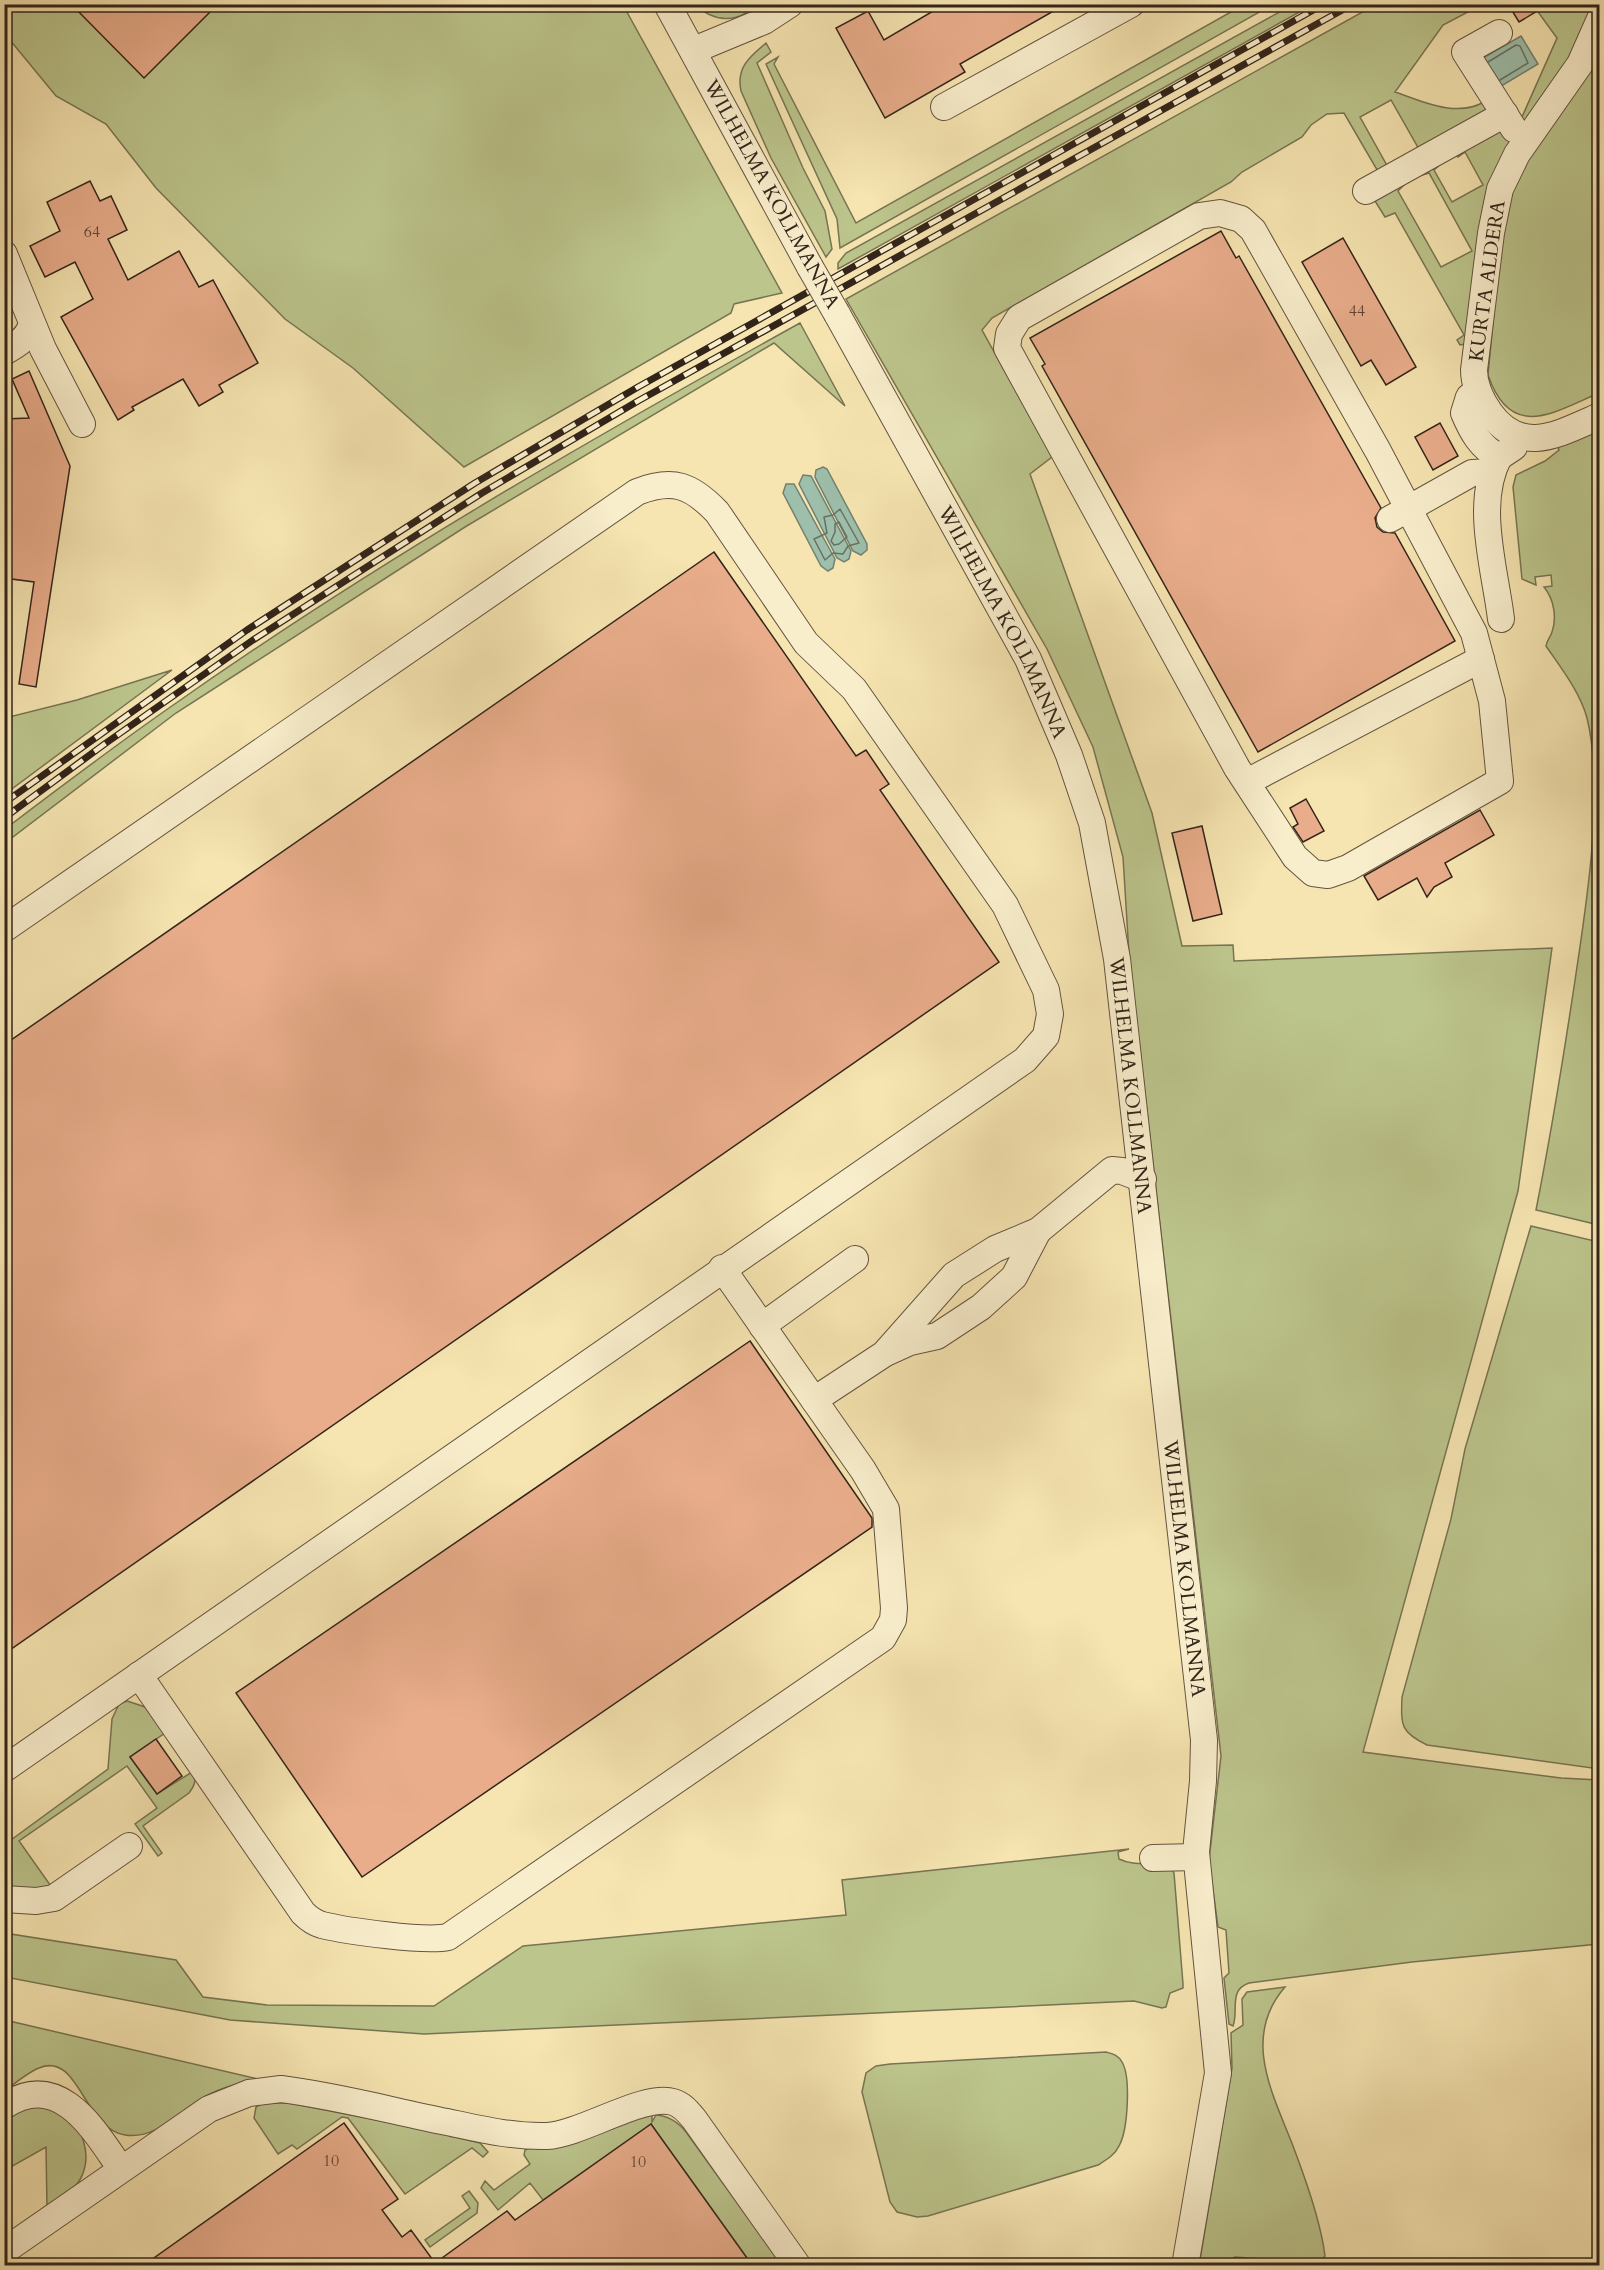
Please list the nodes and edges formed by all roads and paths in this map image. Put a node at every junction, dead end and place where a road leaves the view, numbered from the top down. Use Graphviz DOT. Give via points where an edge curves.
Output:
graph roads {
  1 [pos="666,4"];
  2 [pos="1131,4"];
  3 [pos="786,6"];
  4 [pos="1599,19"];
  5 [pos="1499,33"];
  6 [pos="694,50"];
  7 [pos="944,107"];
  8 [pos="1505,114"];
  9 [pos="1523,144"];
  10 [pos="1366,191"];
  11 [pos="4,254"];
  12 [pos="32,324"];
  13 [pos="4,352"];
  14 [pos="1478,391"];
  15 [pos="1599,417"];
  16 [pos="82,424"];
  17 [pos="1526,438"];
  18 [pos="1495,464"];
  19 [pos="1399,514"];
  20 [pos="1501,619"];
  21 [pos="1481,659"];
  22 [pos="1247,782"];
  23 [pos="4,929"];
  24 [pos="1143,1179"];
  25 [pos="1038,1231"];
  26 [pos="855,1259"];
  27 [pos="722,1268"];
  28 [pos="762,1326"];
  29 [pos="884,1354"];
  30 [pos="814,1400"];
  31 [pos="138,1675"];
  32 [pos="4,1769"];
  33 [pos="129,1846"];
  34 [pos="1196,1857"];
  35 [pos="1153,1858"];
  36 [pos="4,1899"];
  37 [pos="4,2106"];
  38 [pos="121,2169"];
  39 [pos="4,2251"];
  40 [pos="798,2265"];
  41 [pos="1185,2265"];
  1 -- 6 [label="street, WILHELMA KOLLMANNA"];
  2 -- 7 [label="street"];
  3 -- 6 [label="street" via="764,21"];
  4 -- 9 [label="street, KURTA ALDERA" via="1571,79"];
  5 -- 8 [label="street" via="1465,52"];
  6 -- 24 [label="street, WILHELMA KOLLMANNA, bridge" via="1028,659 1087,805 1116,950"];
  8 -- 9 [label="street"];
  8 -- 10 [label="street"];
  9 -- 14 [label="street, KURTA ALDERA" via="1506,173 1493,216 1474,365"];
  11 -- 12 [label="street"];
  12 -- 13 [label="street" via="20,343"];
  12 -- 16 [label="street"];
  14 -- 17 [label="street, KURTA ALDERA" via="1504,429"];
  14 -- 18 [label="street" via="1469,397 1464,413"];
  15 -- 17 [label="street" via="1550,437"];
  17 -- 18 [label="street"];
  18 -- 19 [label="street"];
  18 -- 20 [label="street" via="1489,525"];
  19 -- 21 [label="street" via="1460,603"];
  19 -- 22 [label="street" via="1253,230 1241,219 1220,213 1199,216 1019,318 1013,325 1007,348 1013,362"];
  21 -- 22 [label="street"];
  21 -- 22 [label="street" via="1492,701 1500,781 1348,868 1328,875 1313,873 1295,857"];
  23 -- 27 [label="street" via="637,492 657,484 681,485 700,495 717,512 806,643 868,708 1005,905 1046,990 1050,1014 1046,1036 1025,1060"];
  24 -- 25 [label="street" via="1112,1170"];
  24 -- 34 [label="street, WILHELMA KOLLMANNA" via="1204,1740"];
  25 -- 29 [label="street" via="995,1249 954,1275"];
  25 -- 29 [label="street" via="1014,1277 981,1307 937,1336 910,1342"];
  26 -- 28 [label="street"];
  27 -- 28 [label="street"];
  27 -- 31 [label="street"];
  28 -- 30 [label="street"];
  29 -- 30 [label="street"];
  30 -- 31 [label="street" via="886,1509 894,1608 890,1628 883,1638 448,1937 436,1940 380,1933 321,1925 310,1919"];
  31 -- 32 [label="street"];
  33 -- 36 [label="street" via="54,1898"];
  34 -- 35 [label="street"];
  34 -- 41 [label="street, WILHELMA KOLLMANNA" via="1217,2079"];
  37 -- 38 [label="street" via="23,2096 59,2098 83,2117"];
  38 -- 39 [label="street"];
  38 -- 40 [label="street" via="209,2109 264,2090 297,2091 507,2135 549,2136 659,2100 684,2107"];
}
